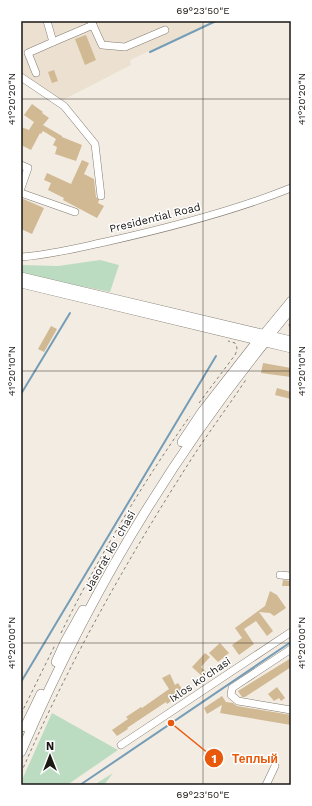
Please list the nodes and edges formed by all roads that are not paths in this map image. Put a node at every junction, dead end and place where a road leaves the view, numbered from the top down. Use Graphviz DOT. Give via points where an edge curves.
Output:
graph roads {
  1 [pos="47,21"];
  2 [pos="92,23"];
  3 [pos="165,30"];
  4 [pos="52,42"];
  5 [pos="36,73"];
  6 [pos="21,77"];
  7 [pos="21,165"];
  8 [pos="21,188"];
  9 [pos="291,188"];
  10 [pos="21,192"];
  11 [pos="101,196"];
  12 [pos="75,212"];
  13 [pos="21,257"];
  14 [pos="21,277"];
  15 [pos="21,283"];
  16 [pos="291,300"];
  17 [pos="291,310"];
  18 [pos="264,338"];
  19 [pos="291,341"];
  20 [pos="291,348"];
  21 [pos="280,575"];
  22 [pos="291,576"];
  23 [pos="291,632"];
  24 [pos="291,649"];
  25 [pos="291,710"];
  26 [pos="21,736"];
  27 [pos="121,745"];
  28 [pos="21,752"];
  29 [pos="275,766"];
  30 [pos="266,785"];
  1 -- 4 [label="street"];
  2 -- 3 [label="street" via="102,45 125,47"];
  2 -- 4 [label="street"];
  4 -- 5 [label="street" via="28,53"];
  6 -- 11 [label="street" via="64,106 95,144"];
  7 -- 8 [label="street" via="28,168"];
  9 -- 13 [label="street, Presidential Road" via="172,226 59,252"];
  10 -- 12 [label="street"];
  14 -- 18 [label="main road"];
  15 -- 18 [label="main road"];
  16 -- 18 [label="street"];
  17 -- 18 [label="street"];
  18 -- 19 [label="main road"];
  18 -- 20 [label="main road"];
  18 -- 26 [label="main road, Jasorat koʻchasi" via="202,412 174,454 107,565 65,642"];
  18 -- 28 [label="main road, Jasorat koʻchasi" via="185,449 141,520 62,663"];
  21 -- 22 [label="street"];
  23 -- 27 [label="street, Ixlos ko'chasi"];
  24 -- 25 [label="street" via="232,688 231,695 238,701"];
  29 -- 30 [label="street"];
}
